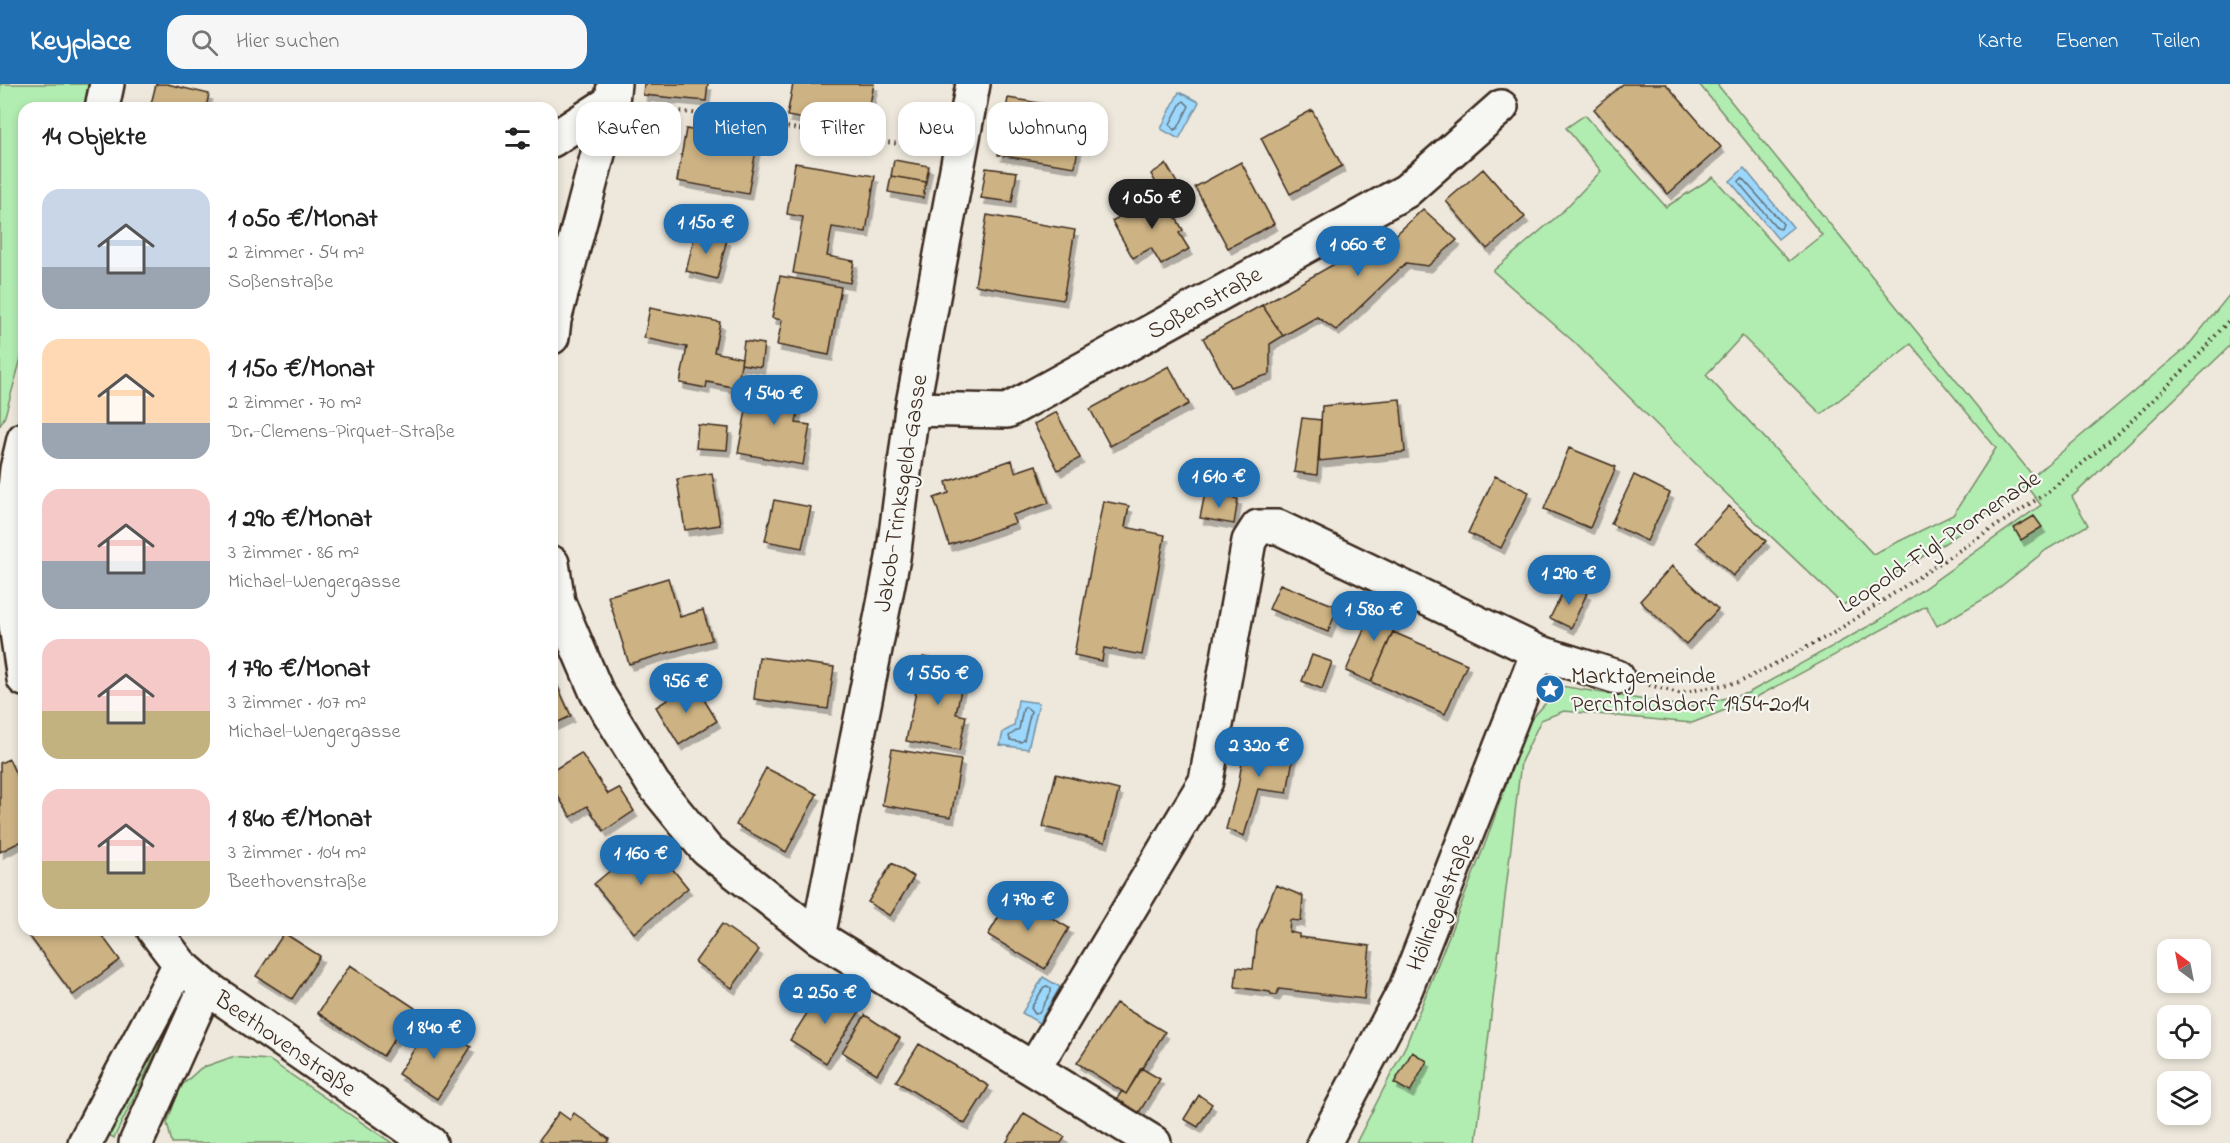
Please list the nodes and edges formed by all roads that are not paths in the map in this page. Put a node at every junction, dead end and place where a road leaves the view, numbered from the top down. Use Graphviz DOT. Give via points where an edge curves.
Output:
graph roads {
  1 [pos="108,84"];
  2 [pos="973,84"];
  3 [pos="613,92"];
  4 [pos="104,102"];
  5 [pos="1501,107"];
  6 [pos="558,135"];
  7 [pos="558,305"];
  8 [pos="912,409"];
  9 [pos="16,465"];
  10 [pos="558,602"];
  11 [pos="18,639"];
  12 [pos="1538,652"];
  13 [pos="1617,677"];
  14 [pos="159,936"];
  15 [pos="819,937"];
  16 [pos="180,964"];
  17 [pos="206,987"];
  18 [pos="1034,1068"];
  19 [pos="85,1143"];
  20 [pos="136,1143"];
  21 [pos="430,1143"];
  22 [pos="1154,1143"];
  23 [pos="1324,1143"];
  1 -- 4 [label="street"];
  2 -- 8 [label="street, Jakob-Trinksgeld-Gasse"];
  3 -- 6 [label="street"];
  3 -- 7 [label="street"];
  5 -- 8 [label="street, Soßenstraße" via="1406,190 1007,411"];
  8 -- 15 [label="street, Jakob-Trinksgeld-Gasse" via="893,558"];
  9 -- 11 [label="street" via="7,565"];
  10 -- 15 [label="street" via="597,693 653,784 706,849"];
  12 -- 13 [label="street"];
  12 -- 18 [label="street" via="1278,527 1258,527 1249,541 1206,782"];
  12 -- 23 [label="street, Höllriegelstraße" via="1406,987"];
  14 -- 16 [label="street, Beethovenstraße"];
  15 -- 18 [label="street"];
  16 -- 17 [label="street, Beethovenstraße"];
  16 -- 19 [label="street"];
  17 -- 20 [label="street"];
  17 -- 21 [label="street, Beethovenstraße"];
  18 -- 22 [label="street"];
}
